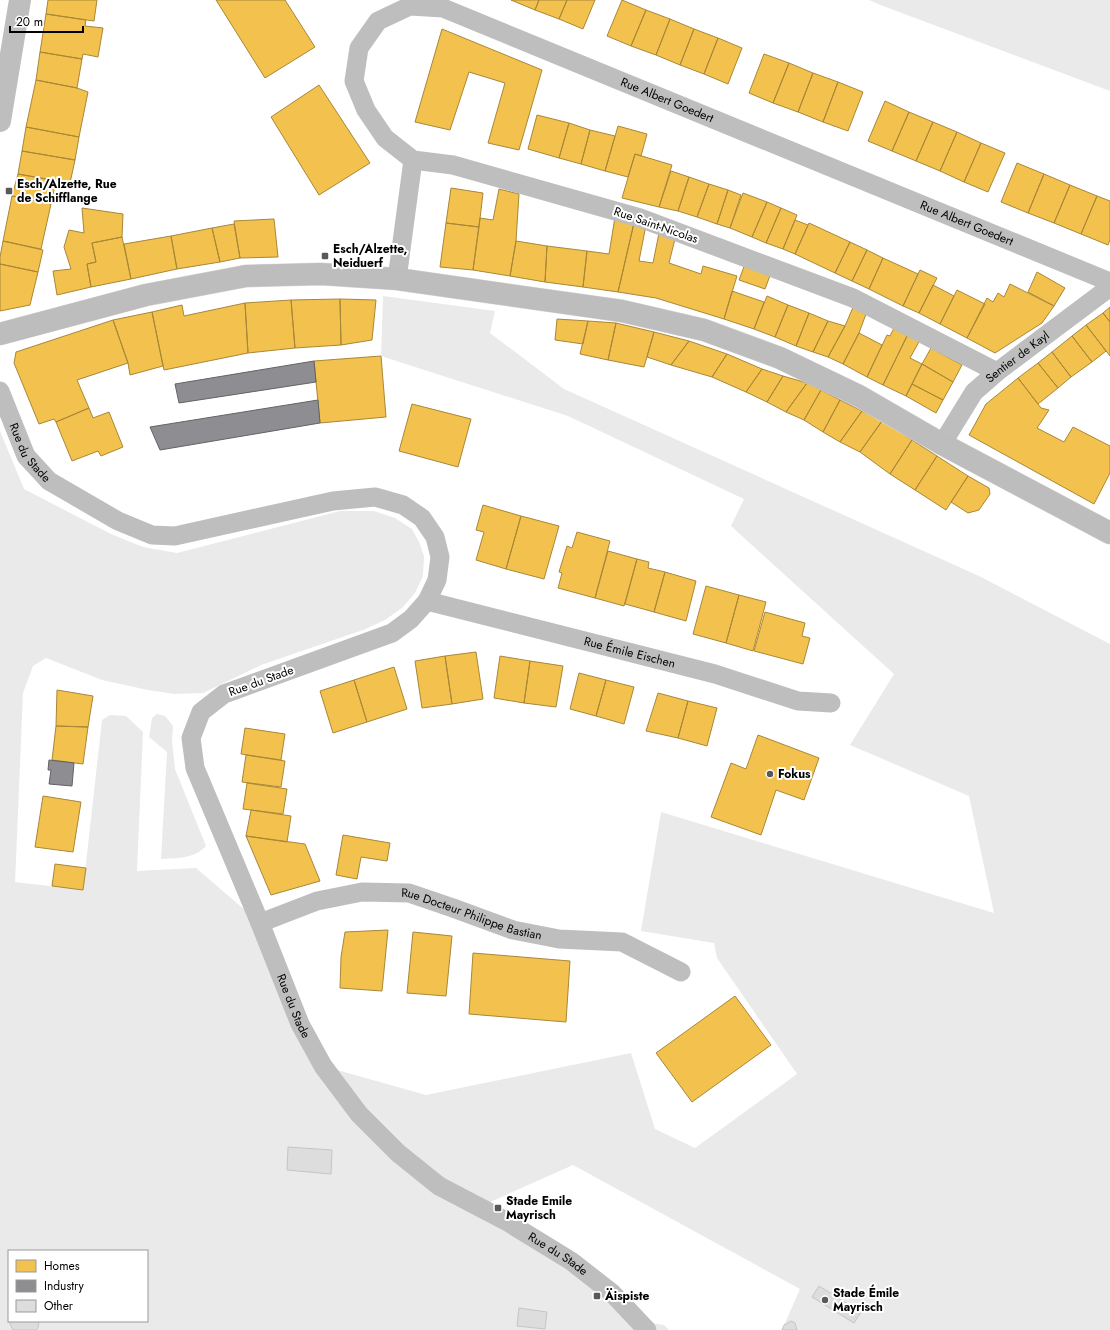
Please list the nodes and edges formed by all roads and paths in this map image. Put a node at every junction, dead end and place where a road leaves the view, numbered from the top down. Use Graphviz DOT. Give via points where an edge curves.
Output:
graph roads {
  1 [pos="20,0"];
  2 [pos="0,120"];
  3 [pos="413,160"];
  4 [pos="397,279"];
  5 [pos="1110,282"];
  6 [pos="1110,287"];
  7 [pos="0,334"];
  8 [pos="997,372"];
  9 [pos="0,391"];
  10 [pos="942,444"];
  11 [pos="1110,533"];
  12 [pos="427,601"];
  13 [pos="831,703"];
  14 [pos="260,922"];
  15 [pos="681,972"];
  16 [pos="647,1330"];
  1 -- 2 [label="street"];
  3 -- 4 [label="street"];
  3 -- 5 [label="street, Rue Albert Goedert" via="385,138 366,110 354,81 359,48 378,21 410,6 443,8"];
  3 -- 8 [label="street, Rue Saint-Nicolas" via="453,165 640,218 852,298"];
  4 -- 7 [label="main road" via="321,274 246,276 146,295"];
  4 -- 10 [label="main road" via="622,311 704,330 780,358 859,396"];
  6 -- 8 [label="street, Sentier de Kayl"];
  8 -- 10 [label="street, Sentier de Kayl" via="974,392"];
  9 -- 12 [label="street, Rue du Stade" via="26,456 49,482 118,521 152,536 175,536 333,501 375,497 403,504 422,518 435,537 440,557 437,580"];
  10 -- 11 [label="main road"];
  12 -- 13 [label="street, Rue Émile Eischen" via="715,674 798,701"];
  12 -- 14 [label="street, Rue du Stade" via="411,619 392,633 224,694 201,712 191,738 195,768"];
  14 -- 15 [label="street, Rue Docteur Philippe Bastian" via="317,901 362,892 408,893 513,930 559,940 622,942"];
  14 -- 16 [label="street, Rue du Stade" via="300,1024 324,1066 359,1114 398,1154 440,1186 571,1261 612,1293"];
}
